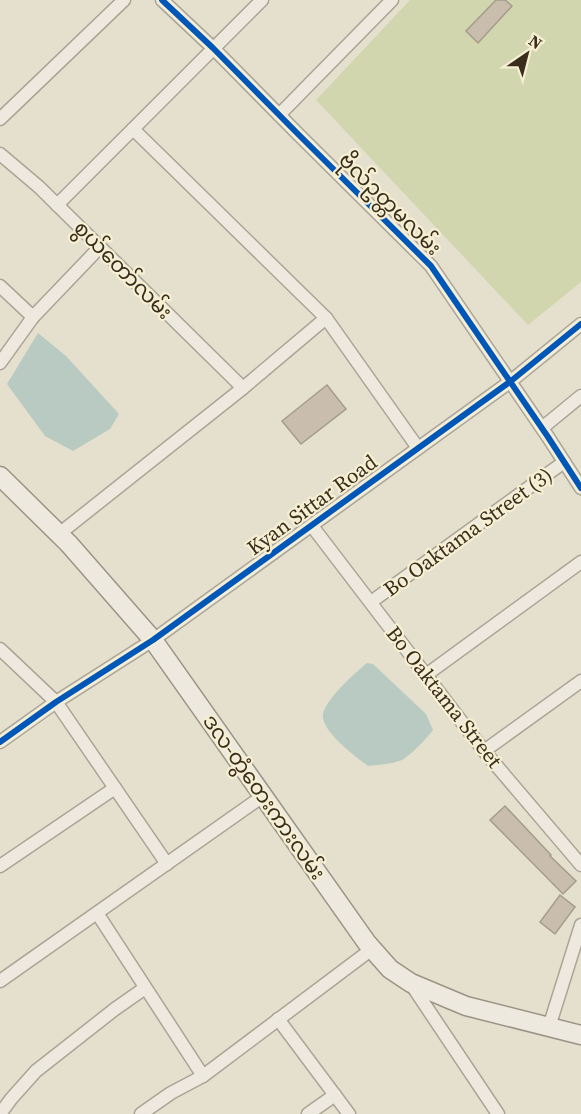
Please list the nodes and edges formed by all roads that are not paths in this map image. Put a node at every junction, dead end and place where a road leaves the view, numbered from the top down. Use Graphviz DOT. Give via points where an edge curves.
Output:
graph roads {
  1 [pos="124,0"];
  2 [pos="162,0"];
  3 [pos="262,0"];
  4 [pos="392,0"];
  5 [pos="213,48"];
  6 [pos="279,115"];
  7 [pos="0,119"];
  8 [pos="133,129"];
  9 [pos="0,154"];
  10 [pos="57,205"];
  11 [pos="100,247"];
  12 [pos="0,286"];
  13 [pos="33,317"];
  14 [pos="326,318"];
  15 [pos="581,324"];
  16 [pos="0,363"];
  17 [pos="511,381"];
  18 [pos="243,388"];
  19 [pos="581,396"];
  20 [pos="542,428"];
  21 [pos="418,448"];
  22 [pos="564,462"];
  23 [pos="0,476"];
  24 [pos="581,488"];
  25 [pos="312,526"];
  26 [pos="59,534"];
  27 [pos="581,562"];
  28 [pos="371,602"];
  29 [pos="153,640"];
  30 [pos="0,649"];
  31 [pos="426,675"];
  32 [pos="581,681"];
  33 [pos="56,702"];
  34 [pos="0,742"];
  35 [pos="484,751"];
  36 [pos="115,788"];
  37 [pos="263,796"];
  38 [pos="167,864"];
  39 [pos="581,865"];
  40 [pos="0,866"];
  41 [pos="97,913"];
  42 [pos="581,925"];
  43 [pos="372,949"];
  44 [pos="0,981"];
  45 [pos="411,983"];
  46 [pos="145,988"];
  47 [pos="278,1019"];
  48 [pos="549,1027"];
  49 [pos="581,1035"];
  50 [pos="203,1076"];
  51 [pos="335,1095"];
  52 [pos="5,1097"];
  53 [pos="0,1114"];
  54 [pos="141,1114"];
  55 [pos="308,1114"];
  56 [pos="349,1114"];
  57 [pos="498,1114"];
  1 -- 7 [label="street"];
  2 -- 5 [label="street, ဗိုလ်ဥတ္တမလမ်း"];
  3 -- 5 [label="street"];
  4 -- 6 [label="street"];
  5 -- 6 [label="street, ဗိုလ်ဥတ္တမလမ်း"];
  5 -- 8 [label="street"];
  6 -- 17 [label="street, ဗိုလ်ဥတ္တမလမ်း" via="430,266"];
  8 -- 10 [label="street"];
  8 -- 14 [label="street"];
  9 -- 10 [label="street, စွယ်တော်လမ်း"];
  10 -- 11 [label="street, စွယ်တော်လမ်း"];
  11 -- 13 [label="street"];
  11 -- 18 [label="street, စွယ်တော်လမ်း"];
  12 -- 13 [label="street"];
  13 -- 16 [label="street"];
  14 -- 18 [label="street"];
  14 -- 21 [label="street"];
  15 -- 17 [label="street, Kyan Sittar Road"];
  17 -- 20 [label="street, ဗိုလ်ဥတ္တမလမ်း"];
  17 -- 21 [label="street, Kyan Sittar Road"];
  18 -- 26 [label="street"];
  19 -- 20 [label="street"];
  20 -- 22 [label="street, ဗိုလ်ဥတ္တမလမ်း"];
  21 -- 25 [label="street, Kyan Sittar Road"];
  22 -- 24 [label="street, ဗိုလ်ဥတ္တမလမ်း"];
  22 -- 28 [label="street, Bo Oaktama Street (3)"];
  23 -- 26 [label="main road, ဒလ-တွံတေးကားလမ်း"];
  25 -- 28 [label="street, Bo Oaktama Street"];
  25 -- 29 [label="street, Kyan Sittar Road"];
  26 -- 29 [label="main road, ဒလ-တွံတေးကားလမ်း"];
  27 -- 31 [label="street"];
  28 -- 31 [label="street, Bo Oaktama Street"];
  29 -- 33 [label="street, Kyan Sittar Road"];
  29 -- 37 [label="main road, ဒလ-တွံတေးကားလမ်း"];
  30 -- 33 [label="street"];
  31 -- 35 [label="street, Bo Oaktama Street"];
  32 -- 35 [label="street"];
  33 -- 34 [label="street, Kyan Sittar Road"];
  33 -- 36 [label="street"];
  35 -- 39 [label="street, Bo Oaktama Street"];
  36 -- 38 [label="street"];
  36 -- 40 [label="street"];
  37 -- 38 [label="street"];
  37 -- 43 [label="main road, ဒလ-တွံတေးကားလမ်း"];
  38 -- 41 [label="street"];
  41 -- 44 [label="street"];
  41 -- 46 [label="street"];
  42 -- 48 [label="street"];
  43 -- 45 [label="main road, ဒလ-တွံတေးကားလမ်း" via="390,969"];
  43 -- 47 [label="street"];
  45 -- 48 [label="main road, ဒလ-တွံတေးကားလမ်း" via="466,1006"];
  45 -- 57 [label="street"];
  46 -- 50 [label="street"];
  46 -- 52 [label="street"];
  47 -- 50 [label="street"];
  47 -- 51 [label="street"];
  48 -- 49 [label="main road, ဒလ-တွံတေးကားလမ်း"];
  50 -- 54 [label="street"];
  51 -- 55 [label="street"];
  51 -- 56 [label="street"];
  52 -- 53 [label="street"];
}
